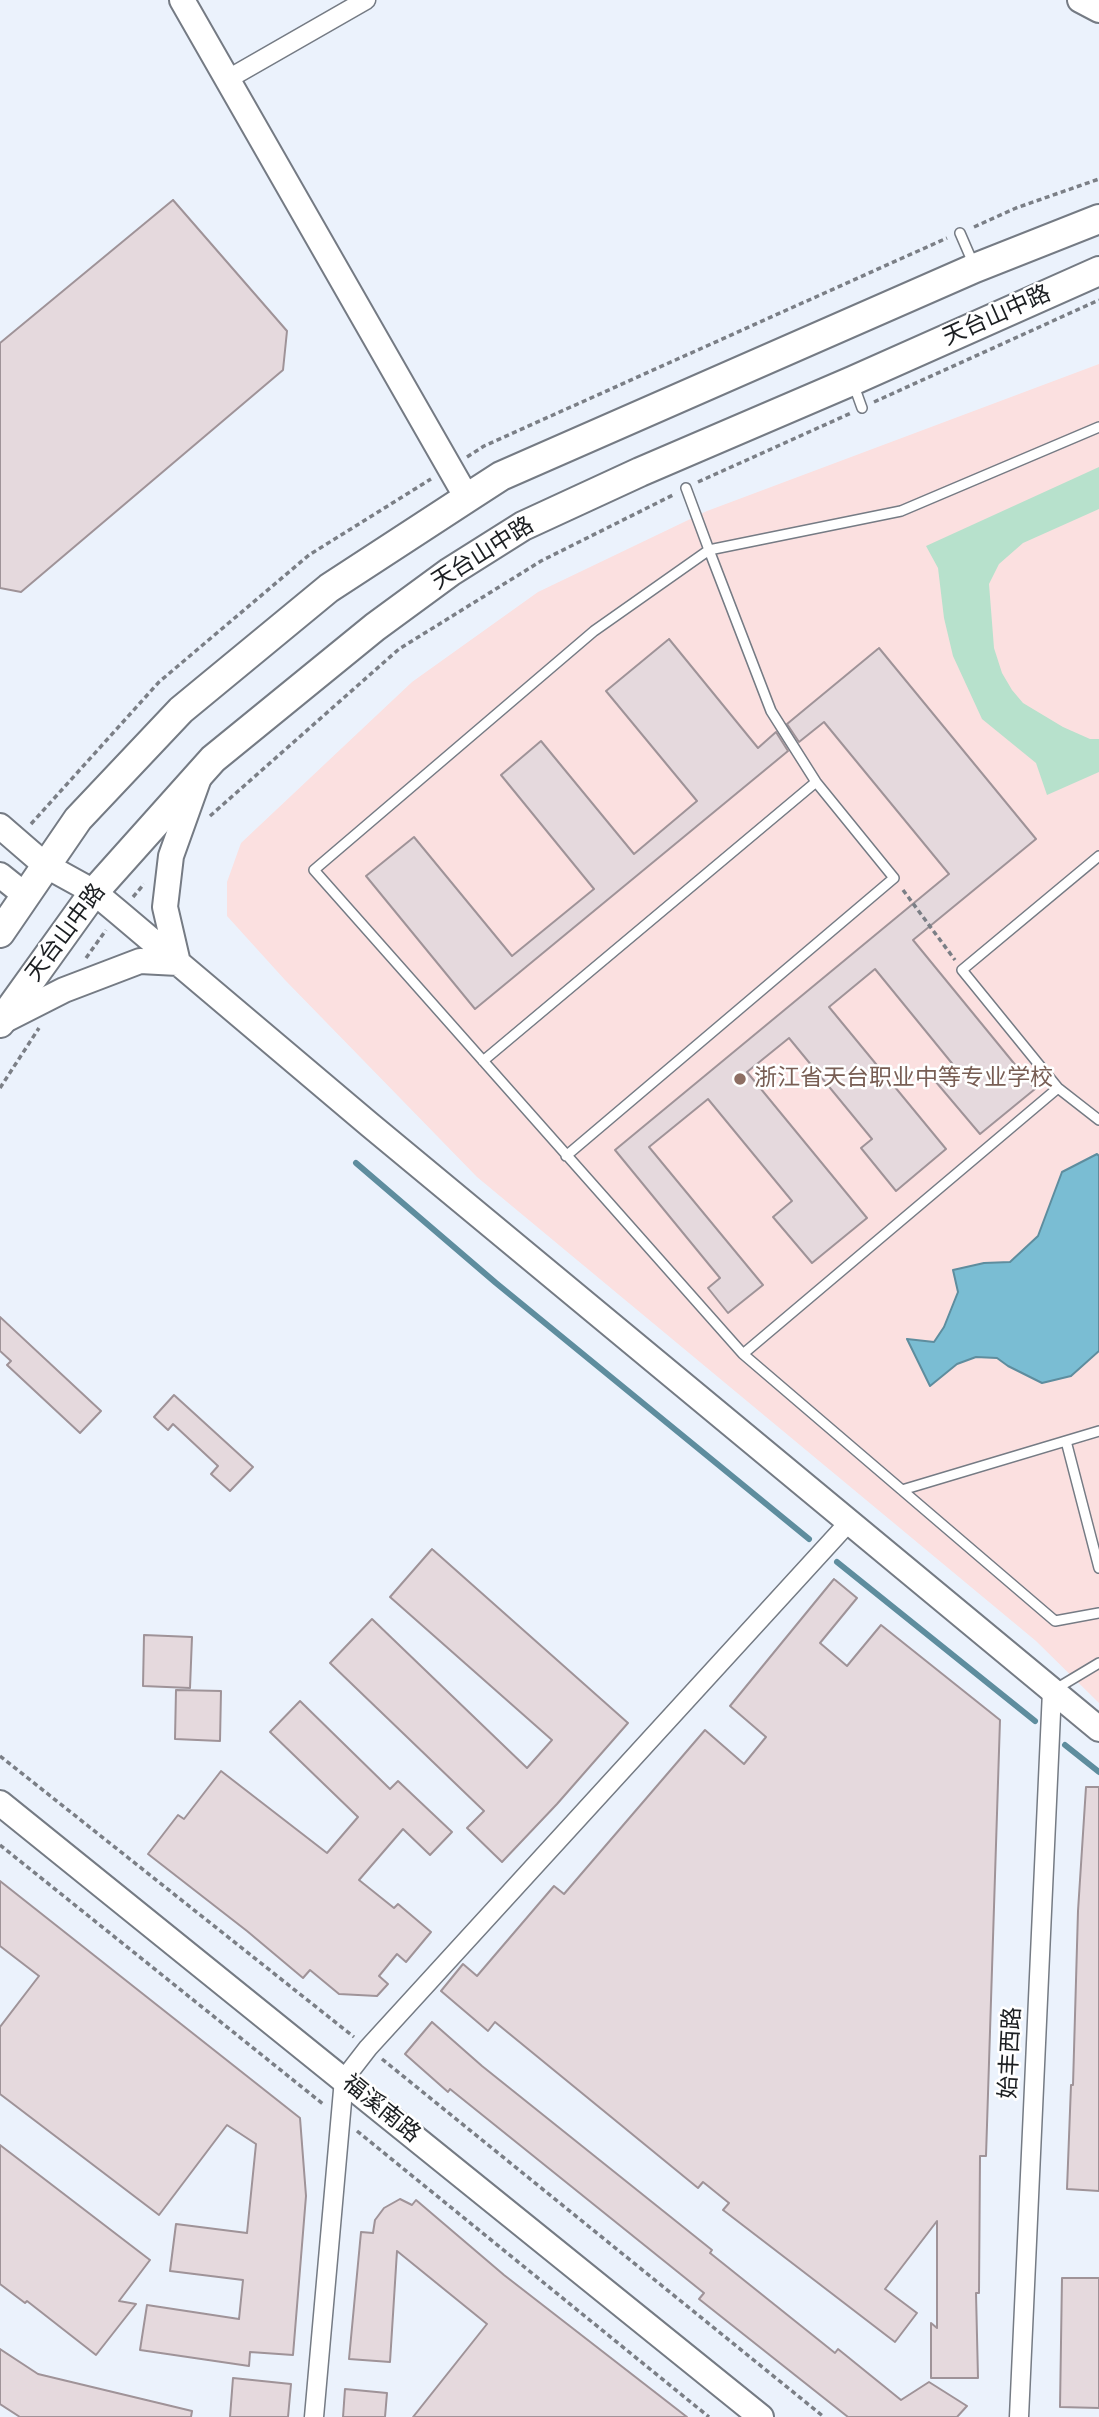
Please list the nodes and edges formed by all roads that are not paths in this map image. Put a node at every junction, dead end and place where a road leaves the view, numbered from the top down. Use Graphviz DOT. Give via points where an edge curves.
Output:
graph roads {
  1 [pos="182,0"];
  2 [pos="366,0"];
  3 [pos="1080,0"];
  4 [pos="1099,10"];
  5 [pos="228,79"];
  6 [pos="1099,219"];
  7 [pos="960,233"];
  8 [pos="975,268"];
  9 [pos="1099,271"];
  10 [pos="852,381"];
  11 [pos="862,408"];
  12 [pos="1099,427"];
  13 [pos="686,488"];
  14 [pos="467,498"];
  15 [pos="709,550"];
  16 [pos="200,775"];
  17 [pos="816,782"];
  18 [pos="0,826"];
  19 [pos="1099,856"];
  20 [pos="45,864"];
  21 [pos="0,875"];
  22 [pos="94,892"];
  23 [pos="25,895"];
  24 [pos="0,933"];
  25 [pos="178,962"];
  26 [pos="1,1022"];
  27 [pos="483,1061"];
  28 [pos="1058,1088"];
  29 [pos="1099,1121"];
  30 [pos="566,1156"];
  31 [pos="743,1354"];
  32 [pos="1099,1431"];
  33 [pos="1066,1441"];
  34 [pos="902,1490"];
  35 [pos="850,1521"];
  36 [pos="1099,1568"];
  37 [pos="1099,1613"];
  38 [pos="1099,1663"];
  39 [pos="1052,1690"];
  40 [pos="1099,1729"];
  41 [pos="0,1803"];
  42 [pos="344,2079"];
  43 [pos="314,2417"];
  44 [pos="761,2417"];
  45 [pos="1019,2417"];
  1 -- 5 [label="street"];
  2 -- 5 [label="street"];
  3 -- 4 [label="street"];
  5 -- 14 [label="street"];
  6 -- 8 [label="main road"];
  7 -- 8 [label="lane"];
  8 -- 14 [label="main road" via="501,475"];
  9 -- 10 [label="main road, 天台山中路"];
  10 -- 11 [label="lane"];
  10 -- 16 [label="main road, 天台山中路" via="523,526 375,627"];
  12 -- 15 [label="lane" via="901,512"];
  13 -- 15 [label="lane"];
  14 -- 20 [label="main road" via="329,588 181,710 78,818"];
  15 -- 17 [label="lane" via="771,711"];
  15 -- 27 [label="lane" via="594,631 314,870"];
  16 -- 22 [label="main road, 天台山中路"];
  16 -- 25 [label="street" via="171,856 165,907"];
  17 -- 27 [label="lane"];
  17 -- 30 [label="lane" via="894,878"];
  18 -- 20 [label="street"];
  19 -- 28 [label="lane" via="962,970"];
  20 -- 22 [label="street"];
  20 -- 23 [label="main road"];
  21 -- 23 [label="street"];
  22 -- 25 [label="street"];
  22 -- 26 [label="main road, 天台山中路"];
  23 -- 24 [label="main road"];
  25 -- 26 [label="street" via="140,961 64,990"];
  25 -- 35 [label="street"];
  27 -- 30 [label="lane"];
  28 -- 29 [label="lane"];
  28 -- 31 [label="lane"];
  30 -- 31 [label="lane"];
  31 -- 34 [label="lane"];
  32 -- 33 [label="lane"];
  33 -- 34 [label="lane"];
  33 -- 36 [label="lane"];
  34 -- 37 [label="lane" via="1055,1621"];
  35 -- 39 [label="street"];
  35 -- 42 [label="street"];
  38 -- 39 [label="lane"];
  39 -- 40 [label="street"];
  39 -- 45 [label="street, 始丰西路"];
  41 -- 42 [label="street, 福溪南路"];
  42 -- 43 [label="street"];
  42 -- 44 [label="street, 福溪南路"];
}
